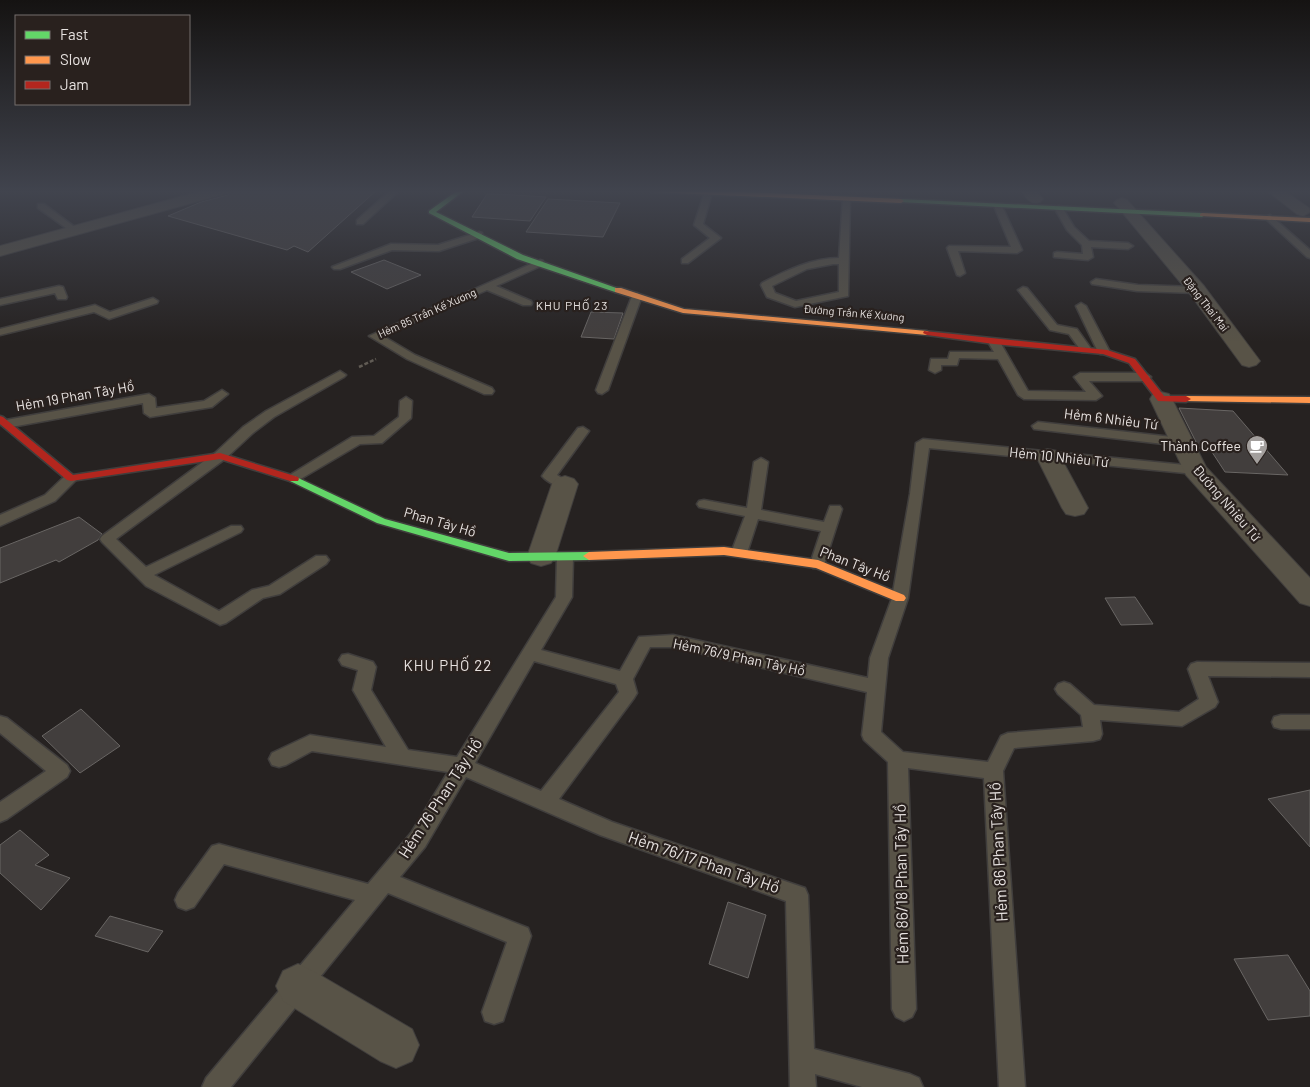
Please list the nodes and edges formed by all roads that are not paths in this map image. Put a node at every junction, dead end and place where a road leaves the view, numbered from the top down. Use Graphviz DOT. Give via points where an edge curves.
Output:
graph roads {
  1 [pos="39,241"];
  2 [pos="461,241"];
  3 [pos="490,241"];
  4 [pos="712,241"];
  5 [pos="845,241"];
  6 [pos="1013,241"];
  7 [pos="1083,241"];
  8 [pos="1154,241"];
  9 [pos="1295,241"];
  10 [pos="1086,244"];
  11 [pos="1128,246"];
  12 [pos="0,251"];
  13 [pos="1057,255"];
  14 [pos="1310,255"];
  15 [pos="686,261"];
  16 [pos="844,261"];
  17 [pos="540,263"];
  18 [pos="337,267"];
  19 [pos="960,273"];
  20 [pos="1096,282"];
  21 [pos="487,286"];
  22 [pos="1023,290"];
  23 [pos="1197,290"];
  24 [pos="637,296"];
  25 [pos="62,297"];
  26 [pos="153,301"];
  27 [pos="0,302"];
  28 [pos="527,303"];
  29 [pos="1080,306"];
  30 [pos="0,332"];
  31 [pos="994,342"];
  32 [pos="1086,350"];
  33 [pos="1104,352"];
  34 [pos="1002,356"];
  35 [pos="1249,361"];
  36 [pos="935,370"];
  37 [pos="340,375"];
  38 [pos="1144,377"];
  39 [pos="602,390"];
  40 [pos="488,391"];
  41 [pos="222,394"];
  42 [pos="1161,399"];
  43 [pos="1310,400"];
  44 [pos="406,401"];
  45 [pos="3,421"];
  46 [pos="1038,426"];
  47 [pos="583,431"];
  48 [pos="1181,442"];
  49 [pos="220,456"];
  50 [pos="1048,456"];
  51 [pos="761,462"];
  52 [pos="1194,470"];
  53 [pos="71,478"];
  54 [pos="292,478"];
  55 [pos="565,484"];
  56 [pos="704,504"];
  57 [pos="1075,508"];
  58 [pos="835,509"];
  59 [pos="753,514"];
  60 [pos="0,521"];
  61 [pos="829,528"];
  62 [pos="236,529"];
  63 [pos="739,553"];
  64 [pos="553,557"];
  65 [pos="321,560"];
  66 [pos="818,564"];
  67 [pos="144,574"];
  68 [pos="1310,596"];
  69 [pos="900,598"];
  70 [pos="530,654"];
  71 [pos="348,660"];
  72 [pos="1310,670"];
  73 [pos="624,680"];
  74 [pos="876,687"];
  75 [pos="1064,689"];
  76 [pos="1090,712"];
  77 [pos="1281,722"];
  78 [pos="1310,722"];
  79 [pos="0,723"];
  80 [pos="403,758"];
  81 [pos="279,759"];
  82 [pos="898,759"];
  83 [pos="462,766"];
  84 [pos="993,771"];
  85 [pos="545,802"];
  86 [pos="0,813"];
  87 [pos="378,888"];
  88 [pos="186,900"];
  89 [pos="298,986"];
  90 [pos="904,1009"];
  91 [pos="494,1012"];
  92 [pos="396,1045"];
  93 [pos="801,1058"];
  94 [pos="216,1087"];
  95 [pos="803,1087"];
  96 [pos="910,1087"];
  97 [pos="1012,1087"];
  1 -- 12 [label="street"];
  2 -- 18 [label="lane" via="439,248 391,247"];
  3 -- 17 [label="street, Đường Trần Kế Xương" via="520,257"];
  4 -- 15 [label="lane"];
  5 -- 16 [label="lane"];
  6 -- 19 [label="lane" via="1017,250 952,248"];
  7 -- 10 [label="lane"];
  8 -- 23 [label="street, Đặng Thai Mai"];
  9 -- 14 [label="lane"];
  10 -- 11 [label="lane"];
  10 -- 13 [label="lane" via="1088,257"];
  16 -- 16 [label="lane" via="829,260 800,268 766,285 771,295 795,304 844,294"];
  17 -- 21 [label="lane, Hẻm 85 Trần Kế Xương"];
  17 -- 24 [label="street, Đường Trần Kế Xương"];
  20 -- 23 [label="lane" via="1136,288"];
  21 -- 28 [label="lane"];
  21 -- 40 [label="lane, Hẻm 85 Trần Kế Xương" via="374,336"];
  22 -- 32 [label="lane" via="1054,328 1073,331"];
  23 -- 35 [label="street, Đặng Thai Mai"];
  24 -- 31 [label="street, Đường Trần Kế Xương" via="683,311 907,330"];
  24 -- 39 [label="lane"];
  25 -- 27 [label="lane" via="59,289"];
  26 -- 30 [label="lane" via="108,316 95,308"];
  29 -- 33 [label="lane"];
  31 -- 32 [label="street, Đường Trần Kế Xương"];
  31 -- 34 [label="lane"];
  32 -- 33 [label="street, Đường Trần Kế Xương"];
  33 -- 38 [label="street, Đường Trần Kế Xương" via="1132,361"];
  34 -- 36 [label="lane" via="954,354 953,363 935,361"];
  34 -- 38 [label="lane" via="1024,395 1096,396 1080,377"];
  37 -- 49 [label="lane" via="270,414"];
  38 -- 42 [label="street, Đường Trần Kế Xương"];
  41 -- 45 [label="lane, Hẻm 19 Phan Tây Hồ" via="208,404 150,413 149,398"];
  42 -- 43 [label="street"];
  42 -- 48 [label="street, Đường Nhiêu Tứ"];
  44 -- 54 [label="lane" via="406,418 377,440 357,436"];
  45 -- 53 [label="street"];
  46 -- 48 [label="lane, Hẻm 6 Nhiêu Tứ"];
  47 -- 55 [label="lane" via="549,476"];
  48 -- 52 [label="street, Đường Nhiêu Tứ"];
  49 -- 53 [label="street, Phan Tây Hồ"];
  49 -- 54 [label="street, Phan Tây Hồ"];
  49 -- 67 [label="lane" via="107,539"];
  50 -- 52 [label="lane, Hẻm 10 Nhiêu Tứ"];
  50 -- 57 [label="street"];
  50 -- 69 [label="lane, Hẻm 10 Nhiêu Tứ" via="922,443"];
  51 -- 59 [label="lane"];
  52 -- 68 [label="street, Đường Nhiêu Tứ"];
  53 -- 60 [label="lane" via="50,498"];
  54 -- 64 [label="street, Phan Tây Hồ" via="381,521 509,557"];
  55 -- 64 [label="street"];
  56 -- 59 [label="lane"];
  58 -- 61 [label="lane"];
  59 -- 61 [label="lane"];
  59 -- 63 [label="lane"];
  61 -- 66 [label="lane"];
  62 -- 67 [label="lane"];
  63 -- 64 [label="street, Phan Tây Hồ" via="724,550"];
  63 -- 66 [label="street, Phan Tây Hồ"];
  64 -- 70 [label="lane, Hẻm 76 Phan Tây Hồ" via="564,597"];
  65 -- 67 [label="lane" via="220,619 152,582"];
  66 -- 69 [label="street, Phan Tây Hồ"];
  69 -- 74 [label="lane" via="879,658"];
  70 -- 73 [label="lane"];
  70 -- 83 [label="lane, Hẻm 76 Phan Tây Hồ"];
  71 -- 80 [label="lane" via="367,667 362,690"];
  72 -- 76 [label="lane" via="1197,669 1209,702 1182,719"];
  73 -- 74 [label="lane, Hẻm 76/9 Phan Tây Hồ" via="645,641 673,641"];
  73 -- 85 [label="lane, Hẻm 76/9 Phan Tây Hồ" via="628,693"];
  74 -- 82 [label="lane" via="870,735"];
  75 -- 76 [label="lane"];
  76 -- 84 [label="lane" via="1093,734 1008,740"];
  77 -- 78 [label="lane"];
  79 -- 86 [label="lane" via="60,771"];
  80 -- 81 [label="lane, Hẻm 76/17 Phan Tây Hồ" via="310,743"];
  80 -- 83 [label="lane, Hẻm 76/17 Phan Tây Hồ"];
  82 -- 84 [label="lane, Hẻm 86 Phan Tây Hồ"];
  82 -- 90 [label="lane, Hẻm 86/18 Phan Tây Hồ"];
  83 -- 85 [label="lane, Hẻm 76/17 Phan Tây Hồ"];
  83 -- 87 [label="lane, Hẻm 76 Phan Tây Hồ" via="418,840"];
  84 -- 97 [label="lane, Hẻm 86 Phan Tây Hồ"];
  85 -- 93 [label="lane, Hẻm 76/17 Phan Tây Hồ" via="608,829 797,895"];
  87 -- 88 [label="lane" via="219,853"];
  87 -- 89 [label="lane, Hẻm 76 Phan Tây Hồ"];
  87 -- 91 [label="lane" via="520,936"];
  89 -- 92 [label="street"];
  89 -- 94 [label="lane, Hẻm 76 Phan Tây Hồ"];
  93 -- 95 [label="lane, Hẻm 76/17 Phan Tây Hồ"];
  93 -- 96 [label="lane"];
}
